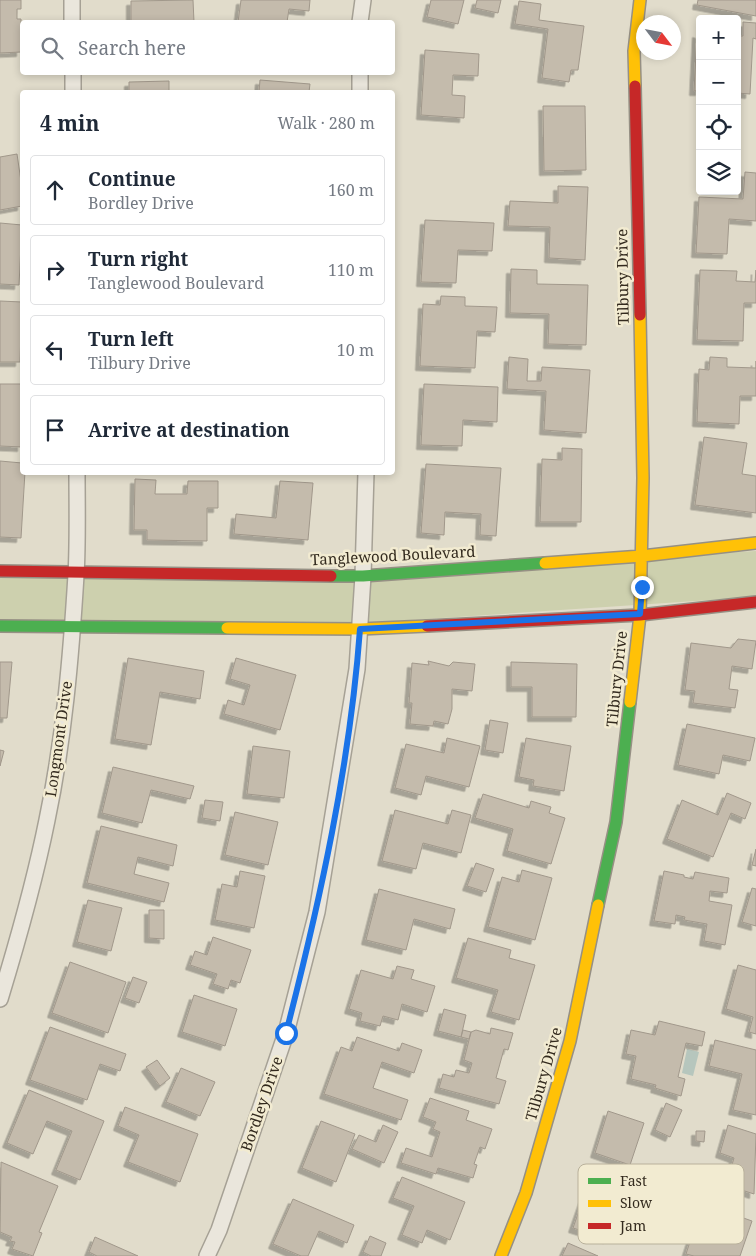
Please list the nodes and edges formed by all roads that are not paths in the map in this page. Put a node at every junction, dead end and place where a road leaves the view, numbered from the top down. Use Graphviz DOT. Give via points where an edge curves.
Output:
graph roads {
  1 [pos="72,0"];
  2 [pos="364,0"];
  3 [pos="640,0"];
  4 [pos="72,20"];
  5 [pos="360,20"];
  6 [pos="73,75"];
  7 [pos="360,75"];
  8 [pos="73,90"];
  9 [pos="360,90"];
  10 [pos="77,475"];
  11 [pos="366,475"];
  12 [pos="756,543"];
  13 [pos="642,556"];
  14 [pos="0,571"];
  15 [pos="76,572"];
  16 [pos="363,576"];
  17 [pos="756,602"];
  18 [pos="640,614"];
  19 [pos="0,626"];
  20 [pos="72,627"];
  21 [pos="360,629"];
  22 [pos="0,999"];
  23 [pos="207,1256"];
  24 [pos="501,1256"];
  1 -- 4 [label="street"];
  2 -- 5 [label="street"];
  3 -- 13 [label="street, Tilbury Drive" via="634,51"];
  6 -- 8 [label="street"];
  7 -- 9 [label="street"];
  10 -- 15 [label="street, Longmont Drive"];
  11 -- 16 [label="street, Bordley Drive"];
  12 -- 13 [label="street, Tanglewood Boulevard"];
  13 -- 16 [label="street, Tanglewood Boulevard"];
  13 -- 18 [label="street, Tilbury Drive"];
  14 -- 15 [label="street, Tanglewood Boulevard"];
  15 -- 16 [label="street, Tanglewood Boulevard"];
  15 -- 20 [label="street, Longmont Drive"];
  16 -- 21 [label="street, Bordley Drive"];
  17 -- 18 [label="street"];
  18 -- 21 [label="street"];
  18 -- 24 [label="street, Tilbury Drive" via="616,822 574,1022 526,1193"];
  19 -- 20 [label="street"];
  20 -- 21 [label="street"];
  20 -- 22 [label="street, Longmont Drive" via="58,754 47,819"];
  21 -- 23 [label="street, Bordley Drive" via="343,765 317,912 286,1033 220,1230"];
}
